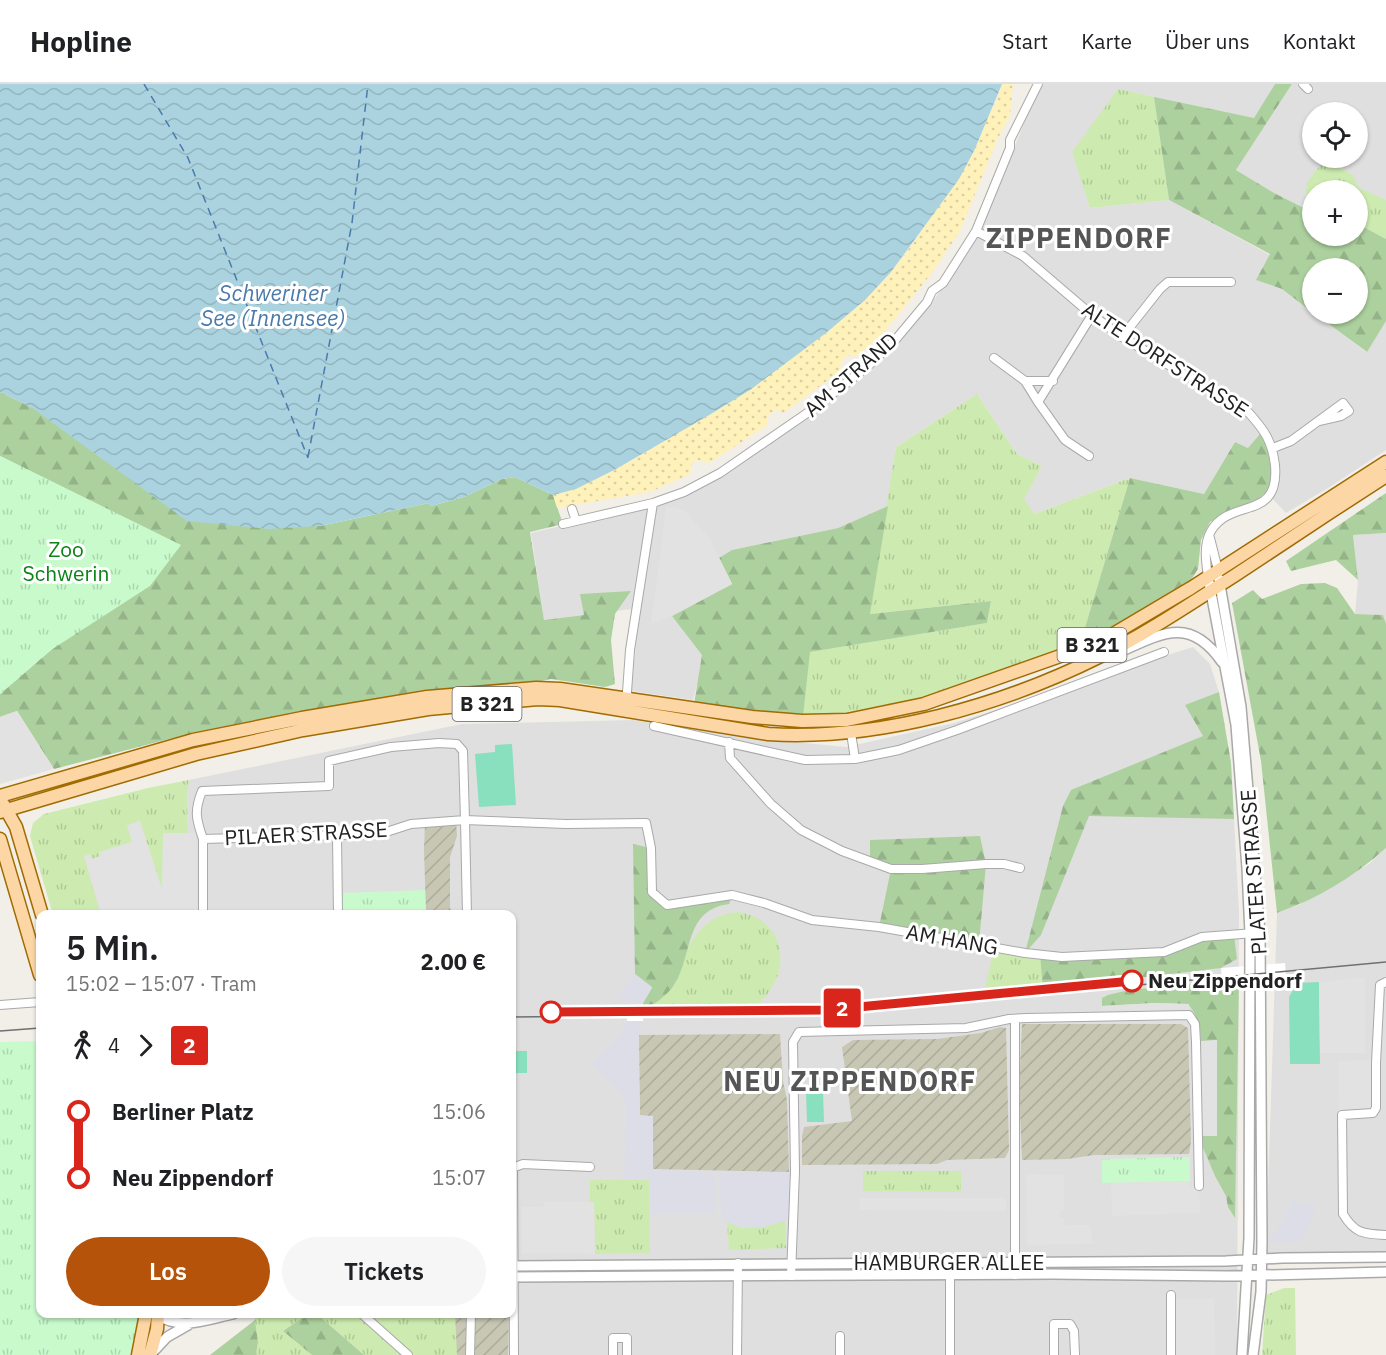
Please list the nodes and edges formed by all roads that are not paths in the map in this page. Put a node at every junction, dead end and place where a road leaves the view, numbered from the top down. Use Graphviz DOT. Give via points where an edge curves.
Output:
graph roads {
  1 [pos="1038,84"];
  2 [pos="976,231"];
  3 [pos="1231,282"];
  4 [pos="1092,315"];
  5 [pos="1122,337"];
  6 [pos="994,358"];
  7 [pos="1025,381"];
  8 [pos="1053,381"];
  9 [pos="1038,402"];
  10 [pos="1319,421"];
  11 [pos="1273,448"];
  12 [pos="1089,456"];
  13 [pos="1386,462"];
  14 [pos="1386,476"];
  15 [pos="653,503"];
  16 [pos="572,509"];
  17 [pos="576,521"];
  18 [pos="563,524"];
  19 [pos="1213,574"];
  20 [pos="1216,588"];
  21 [pos="1164,652"];
  22 [pos="1225,666"];
  23 [pos="1017,691"];
  24 [pos="628,705"];
  25 [pos="654,726"];
  26 [pos="851,733"];
  27 [pos="729,742"];
  28 [pos="855,759"];
  29 [pos="0,796"];
  30 [pos="3,808"];
  31 [pos="465,820"];
  32 [pos="337,836"];
  33 [pos="203,839"];
  34 [pos="1,844"];
  35 [pos="1020,868"];
  36 [pos="41,910"];
  37 [pos="203,910"];
  38 [pos="338,910"];
  39 [pos="467,910"];
  40 [pos="1255,933"];
  41 [pos="36,962"];
  42 [pos="1386,982"];
  43 [pos="36,1002"];
  44 [pos="0,1005"];
  45 [pos="1015,1018"];
  46 [pos="516,1167"];
  47 [pos="590,1167"];
  48 [pos="1199,1186"];
  49 [pos="1386,1235"];
  50 [pos="1386,1257"];
  51 [pos="1261,1259"];
  52 [pos="1248,1260"];
  53 [pos="738,1263"];
  54 [pos="1016,1263"];
  55 [pos="792,1264"];
  56 [pos="516,1266"];
  57 [pos="1386,1272"];
  58 [pos="950,1275"];
  59 [pos="1015,1275"];
  60 [pos="1246,1275"];
  61 [pos="1261,1275"];
  62 [pos="516,1276"];
  63 [pos="791,1276"];
  64 [pos="738,1277"];
  65 [pos="1171,1295"];
  66 [pos="153,1318"];
  67 [pos="156,1318"];
  68 [pos="162,1318"];
  69 [pos="214,1318"];
  70 [pos="366,1318"];
  71 [pos="471,1318"];
  72 [pos="512,1318"];
  73 [pos="191,1323"];
  74 [pos="840,1336"];
  75 [pos="138,1355"];
  76 [pos="150,1355"];
  77 [pos="408,1355"];
  78 [pos="470,1355"];
  79 [pos="514,1355"];
  80 [pos="613,1355"];
  81 [pos="627,1355"];
  82 [pos="737,1355"];
  83 [pos="840,1355"];
  84 [pos="950,1355"];
  85 [pos="1054,1355"];
  86 [pos="1075,1355"];
  87 [pos="1171,1355"];
  88 [pos="1242,1355"];
  89 [pos="1253,1355"];
  1 -- 2 [label="street, AM STRAND" via="1010,141"];
  2 -- 4 [label="street, ALTE DORFSTRASSE" via="1023,256"];
  2 -- 15 [label="street, AM STRAND" via="943,283 875,360 743,458 684,492"];
  3 -- 5 [label="street" via="1168,282"];
  4 -- 5 [label="street, ALTE DORFSTRASSE"];
  4 -- 8 [label="street"];
  5 -- 11 [label="street, ALTE DORFSTRASSE" via="1249,413"];
  6 -- 7 [label="street"];
  7 -- 8 [label="street"];
  7 -- 9 [label="street"];
  8 -- 9 [label="street"];
  9 -- 12 [label="street" via="1065,440"];
  10 -- 11 [label="street" via="1291,441"];
  11 -- 19 [label="street, ALTE DORFSTRASSE" via="1272,493 1260,503 1219,522 1209,536 1216,556"];
  13 -- 19 [label="main road, B 321"];
  14 -- 20 [label="main road, B 321"];
  15 -- 17 [label="street, AM STRAND"];
  15 -- 24 [label="street" via="630,650"];
  16 -- 17 [label="street"];
  17 -- 18 [label="street, AM STRAND"];
  19 -- 20 [label="street, PLATER STRASSE"];
  19 -- 24 [label="main road, B 321" via="1090,646 965,691 892,712 847,720 802,721"];
  20 -- 22 [label="street, PLATER STRASSE"];
  20 -- 23 [label="main road, B 321" via="1100,656"];
  20 -- 40 [label="street, PLATER STRASSE" via="1241,707"];
  21 -- 28 [label="street" via="898,750"];
  22 -- 23 [label="street, B 321" via="1196,637 1186,632 1169,632 1061,678"];
  22 -- 40 [label="street, PLATER STRASSE" via="1236,725"];
  23 -- 26 [label="main road, B 321" via="942,715"];
  24 -- 26 [label="main road, B 321" via="768,734"];
  24 -- 29 [label="main road, B 321" via="560,689 536,688 399,700 193,740"];
  24 -- 30 [label="main road, B 321" via="538,699 401,712 196,754"];
  25 -- 27 [label="street"];
  26 -- 28 [label="street"];
  27 -- 28 [label="street" via="804,760"];
  27 -- 35 [label="street" via="730,758 771,804 801,830 842,851 891,869 986,864"];
  30 -- 36 [label="main road, B 321" via="16,827"];
  31 -- 32 [label="street, PILAER STRASSE" via="411,824 380,834"];
  31 -- 33 [label="street, PILAER STRASSE" via="463,751 457,744 439,742 391,747 328,761 329,786 202,791 196,806"];
  31 -- 39 [label="street"];
  31 -- 40 [label="street, AM HANG" via="646,823 652,892 667,905 732,894 812,920 1062,957 1164,952 1202,937"];
  32 -- 33 [label="street, PILAER STRASSE"];
  32 -- 38 [label="street"];
  33 -- 37 [label="street, PILAER STRASSE"];
  34 -- 41 [label="main road"];
  40 -- 51 [label="street, PLATER STRASSE"];
  40 -- 52 [label="street, PLATER STRASSE"];
  42 -- 49 [label="street" via="1380,984 1376,1108 1373,1113 1342,1115 1343,1214 1349,1224 1364,1234"];
  43 -- 44 [label="street"];
  45 -- 48 [label="street" via="1189,1015 1195,1024"];
  45 -- 54 [label="street"];
  45 -- 55 [label="street" via="966,1028 799,1032 793,1042"];
  46 -- 47 [label="street"];
  50 -- 51 [label="street, HAMBURGER ALLEE"];
  51 -- 52 [label="street, HAMBURGER ALLEE"];
  51 -- 61 [label="street, PLATER STRASSE"];
  52 -- 54 [label="street, HAMBURGER ALLEE"];
  52 -- 60 [label="street, PLATER STRASSE"];
  53 -- 55 [label="street, HAMBURGER ALLEE"];
  53 -- 56 [label="street, HAMBURGER ALLEE"];
  53 -- 64 [label="street"];
  54 -- 55 [label="street, HAMBURGER ALLEE"];
  54 -- 59 [label="street"];
  55 -- 63 [label="street"];
  57 -- 61 [label="street, HAMBURGER ALLEE"];
  58 -- 59 [label="street, HAMBURGER ALLEE"];
  58 -- 63 [label="street, HAMBURGER ALLEE"];
  58 -- 84 [label="street"];
  59 -- 60 [label="street, HAMBURGER ALLEE"];
  60 -- 61 [label="street, HAMBURGER ALLEE"];
  60 -- 88 [label="street, PLATER STRASSE"];
  61 -- 89 [label="street, PLATER STRASSE"];
  62 -- 64 [label="street, HAMBURGER ALLEE"];
  63 -- 64 [label="street, HAMBURGER ALLEE"];
  64 -- 82 [label="street"];
  65 -- 87 [label="street"];
  66 -- 75 [label="main road" via="144,1332"];
  67 -- 76 [label="main road"];
  68 -- 73 [label="street"];
  69 -- 73 [label="street"];
  70 -- 77 [label="street"];
  71 -- 78 [label="street"];
  72 -- 79 [label="street"];
  73 -- 76 [label="street" via="167,1337"];
  74 -- 83 [label="street"];
  80 -- 81 [label="street" via="613,1338 627,1338"];
  85 -- 86 [label="street" via="1054,1324 1071,1324"];
}
